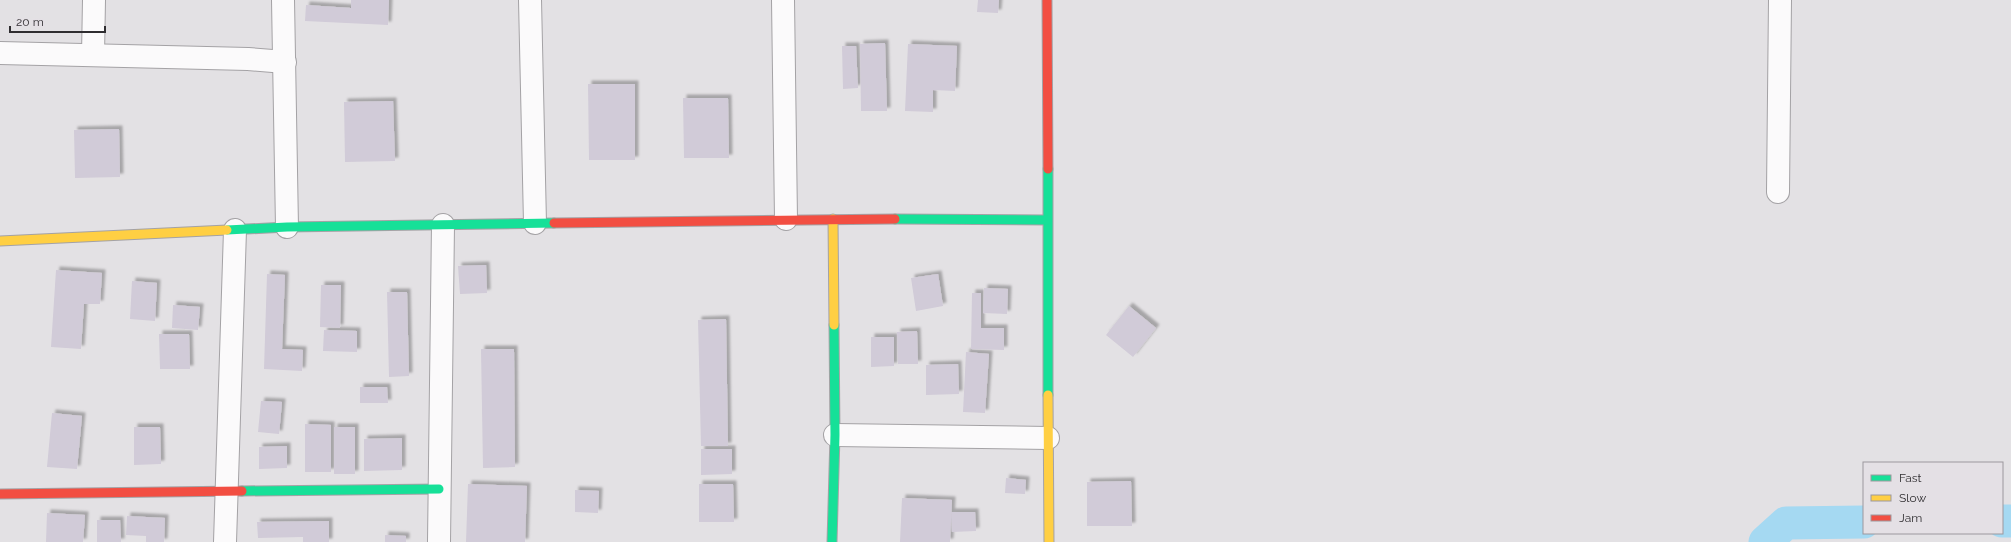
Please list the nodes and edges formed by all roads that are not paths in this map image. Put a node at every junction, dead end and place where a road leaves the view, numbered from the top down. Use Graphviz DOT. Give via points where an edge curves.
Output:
graph roads {
  1 [pos="94,0"];
  2 [pos="283,0"];
  3 [pos="530,0"];
  4 [pos="783,0"];
  5 [pos="1047,0"];
  6 [pos="1780,0"];
  7 [pos="0,53"];
  8 [pos="93,55"];
  9 [pos="285,62"];
  10 [pos="1778,192"];
  11 [pos="786,219"];
  12 [pos="833,219"];
  13 [pos="1047,220"];
  14 [pos="535,223"];
  15 [pos="443,225"];
  16 [pos="287,226"];
  17 [pos="235,230"];
  18 [pos="0,241"];
  19 [pos="835,435"];
  20 [pos="1048,438"];
  21 [pos="439,489"];
  22 [pos="227,492"];
  23 [pos="0,494"];
  24 [pos="225,542"];
  25 [pos="439,542"];
  26 [pos="832,542"];
  27 [pos="1049,542"];
  1 -- 8 [label="street"];
  2 -- 9 [label="street"];
  3 -- 14 [label="street"];
  4 -- 11 [label="street"];
  5 -- 13 [label="street"];
  6 -- 10 [label="street"];
  7 -- 8 [label="street"];
  8 -- 9 [label="street"];
  9 -- 16 [label="street"];
  11 -- 12 [label="street"];
  11 -- 14 [label="street"];
  12 -- 13 [label="street"];
  12 -- 19 [label="street"];
  13 -- 20 [label="street"];
  14 -- 15 [label="street"];
  15 -- 16 [label="street"];
  15 -- 21 [label="street"];
  16 -- 17 [label="street"];
  17 -- 18 [label="street"];
  17 -- 22 [label="street"];
  19 -- 20 [label="street"];
  19 -- 26 [label="street"];
  20 -- 27 [label="street"];
  21 -- 22 [label="street"];
  21 -- 25 [label="street"];
  22 -- 23 [label="street"];
  22 -- 24 [label="street"];
}
